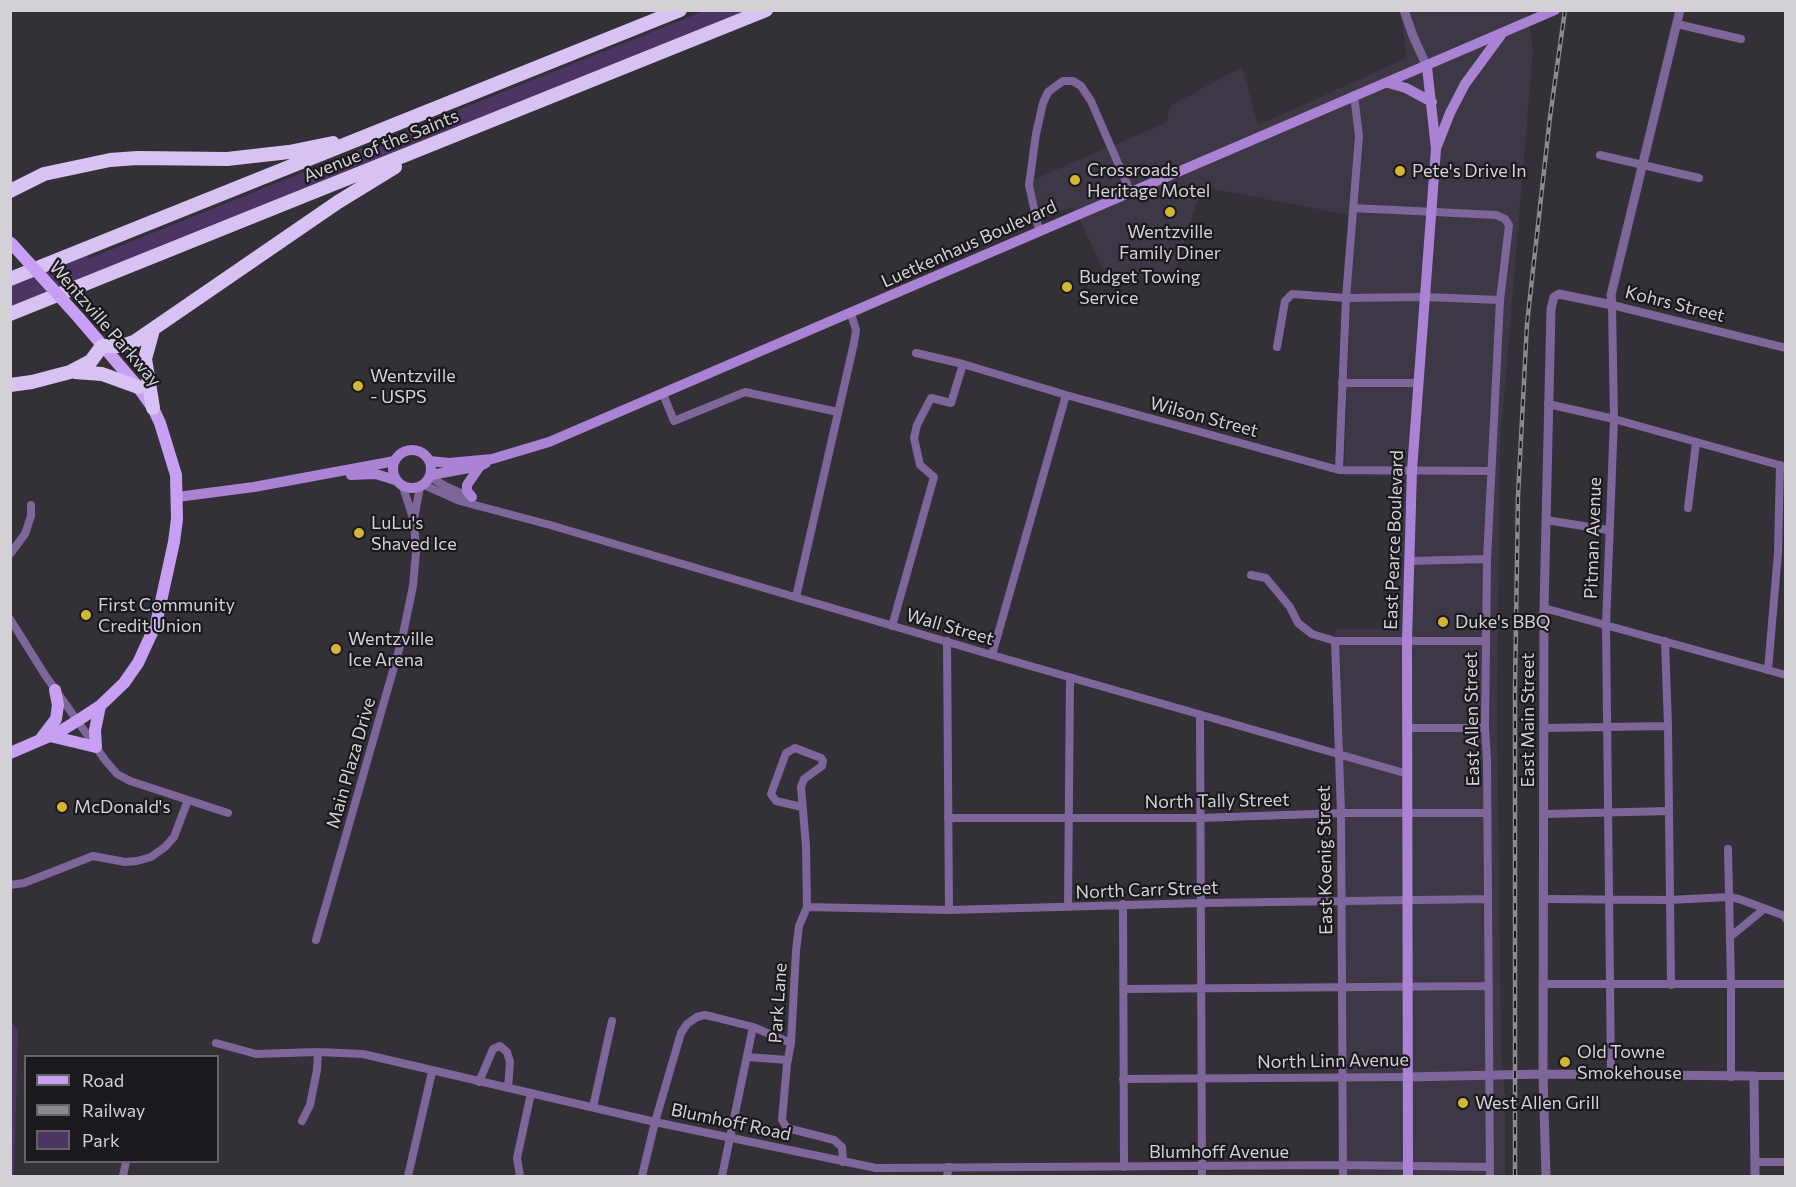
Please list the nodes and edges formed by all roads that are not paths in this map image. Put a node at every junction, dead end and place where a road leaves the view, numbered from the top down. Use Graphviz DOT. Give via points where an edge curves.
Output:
graph roads {
  1 [pos="680,10"];
  2 [pos="766,10"];
  3 [pos="1404,10"];
  4 [pos="1555,10"];
  5 [pos="1680,10"];
  6 [pos="1677,24"];
  7 [pos="1501,36"];
  8 [pos="1741,39"];
  9 [pos="1427,67"];
  10 [pos="1388,83"];
  11 [pos="1354,95"];
  12 [pos="1432,102"];
  13 [pos="364,137"];
  14 [pos="431,145"];
  15 [pos="1436,149"];
  16 [pos="1599,155"];
  17 [pos="1643,164"];
  18 [pos="1700,178"];
  19 [pos="25,182"];
  20 [pos="10,183"];
  21 [pos="10,191"];
  22 [pos="1130,191"];
  23 [pos="1353,208"];
  24 [pos="1431,213"];
  25 [pos="1039,231"];
  26 [pos="11,243"];
  27 [pos="10,279"];
  28 [pos="1557,295"];
  29 [pos="1424,297"];
  30 [pos="1346,298"];
  31 [pos="1500,300"];
  32 [pos="1612,305"];
  33 [pos="10,314"];
  34 [pos="851,314"];
  35 [pos="153,330"];
  36 [pos="102,346"];
  37 [pos="1277,347"];
  38 [pos="1785,348"];
  39 [pos="916,353"];
  40 [pos="963,364"];
  41 [pos="70,372"];
  42 [pos="1342,383"];
  43 [pos="1418,383"];
  44 [pos="10,385"];
  45 [pos="138,387"];
  46 [pos="663,394"];
  47 [pos="1066,395"];
  48 [pos="1548,404"];
  49 [pos="153,408"];
  50 [pos="838,412"];
  51 [pos="1614,419"];
  52 [pos="1696,443"];
  53 [pos="492,459"];
  54 [pos="395,461"];
  55 [pos="430,461"];
  56 [pos="480,466"];
  57 [pos="1783,466"];
  58 [pos="1338,470"];
  59 [pos="1412,470"];
  60 [pos="1490,471"];
  61 [pos="426,481"];
  62 [pos="285,482"];
  63 [pos="399,483"];
  64 [pos="177,497"];
  65 [pos="472,497"];
  66 [pos="31,505"];
  67 [pos="484,506"];
  68 [pos="1688,507"];
  69 [pos="1546,520"];
  70 [pos="414,521"];
  71 [pos="1608,530"];
  72 [pos="10,554"];
  73 [pos="1487,559"];
  74 [pos="1410,561"];
  75 [pos="1251,575"];
  76 [pos="796,597"];
  77 [pos="1544,608"];
  78 [pos="10,619"];
  79 [pos="1606,625"];
  80 [pos="892,626"];
  81 [pos="1407,640"];
  82 [pos="947,641"];
  83 [pos="1335,641"];
  84 [pos="1486,641"];
  85 [pos="1665,641"];
  86 [pos="992,655"];
  87 [pos="1768,670"];
  88 [pos="1785,675"];
  89 [pos="1070,678"];
  90 [pos="56,690"];
  91 [pos="100,706"];
  92 [pos="1200,715"];
  93 [pos="77,721"];
  94 [pos="1668,726"];
  95 [pos="1608,727"];
  96 [pos="1408,728"];
  97 [pos="1485,728"];
  98 [pos="1544,728"];
  99 [pos="45,739"];
  100 [pos="96,747"];
  101 [pos="10,753"];
  102 [pos="1338,756"];
  103 [pos="1408,774"];
  104 [pos="188,800"];
  105 [pos="802,807"];
  106 [pos="1669,811"];
  107 [pos="228,813"];
  108 [pos="1341,813"];
  109 [pos="1487,813"];
  110 [pos="1607,813"];
  111 [pos="1407,814"];
  112 [pos="1544,814"];
  113 [pos="948,818"];
  114 [pos="1069,818"];
  115 [pos="1200,818"];
  116 [pos="1728,849"];
  117 [pos="10,885"];
  118 [pos="1729,897"];
  119 [pos="1488,898"];
  120 [pos="1543,898"];
  121 [pos="1609,899"];
  122 [pos="1408,900"];
  123 [pos="1669,900"];
  124 [pos="1341,901"];
  125 [pos="1201,903"];
  126 [pos="1123,904"];
  127 [pos="807,907"];
  128 [pos="1068,907"];
  129 [pos="1764,909"];
  130 [pos="949,910"];
  131 [pos="1785,917"];
  132 [pos="1730,937"];
  133 [pos="316,940"];
  134 [pos="1543,984"];
  135 [pos="1610,984"];
  136 [pos="1731,984"];
  137 [pos="1785,984"];
  138 [pos="1671,985"];
  139 [pos="1489,986"];
  140 [pos="1342,987"];
  141 [pos="1408,987"];
  142 [pos="1123,989"];
  143 [pos="1202,990"];
  144 [pos="612,1021"];
  145 [pos="753,1026"];
  146 [pos="216,1043"];
  147 [pos="791,1043"];
  148 [pos="318,1052"];
  149 [pos="747,1057"];
  150 [pos="788,1060"];
  151 [pos="432,1072"];
  152 [pos="1543,1074"];
  153 [pos="1611,1074"];
  154 [pos="1488,1076"];
  155 [pos="1785,1076"];
  156 [pos="1408,1077"];
  157 [pos="1731,1077"];
  158 [pos="1754,1077"];
  159 [pos="1202,1078"];
  160 [pos="1343,1078"];
  161 [pos="1124,1079"];
  162 [pos="479,1082"];
  163 [pos="508,1088"];
  164 [pos="531,1093"];
  165 [pos="593,1107"];
  166 [pos="302,1121"];
  167 [pos="655,1122"];
  168 [pos="731,1137"];
  169 [pos="1755,1161"];
  170 [pos="843,1162"];
  171 [pos="1785,1162"];
  172 [pos="1343,1166"];
  173 [pos="949,1167"];
  174 [pos="1124,1167"];
  175 [pos="1489,1167"];
  176 [pos="1408,1171"];
  177 [pos="1202,1172"];
  178 [pos="408,1176"];
  179 [pos="520,1176"];
  180 [pos="642,1176"];
  181 [pos="722,1176"];
  182 [pos="947,1176"];
  183 [pos="1343,1176"];
  184 [pos="1490,1176"];
  185 [pos="1546,1176"];
  186 [pos="1755,1176"];
  1 -- 13 [label="highway, Avenue of the Saints"];
  2 -- 14 [label="highway, Avenue of the Saints"];
  3 -- 9 [label="street, East Pearce Boulevard"];
  4 -- 7 [label="main road, Luetkenhaus Boulevard"];
  5 -- 6 [label="street, Pitman Avenue"];
  6 -- 8 [label="street"];
  6 -- 17 [label="street, Pitman Avenue"];
  7 -- 9 [label="main road, Luetkenhaus Boulevard"];
  7 -- 15 [label="main road" via="1466,84"];
  9 -- 10 [label="main road, Luetkenhaus Boulevard"];
  9 -- 12 [label="main road, East Pearce Boulevard"];
  10 -- 11 [label="main road, Luetkenhaus Boulevard"];
  10 -- 12 [label="main road"];
  11 -- 22 [label="main road, Luetkenhaus Boulevard"];
  11 -- 23 [label="street" via="1359,136"];
  12 -- 15 [label="main road, East Pearce Boulevard"];
  13 -- 19 [label="highway" via="227,159 110,160"];
  13 -- 27 [label="highway, Avenue of the Saints"];
  14 -- 33 [label="highway, Avenue of the Saints"];
  14 -- 35 [label="highway" via="338,202"];
  15 -- 24 [label="main road, East Pearce Boulevard"];
  16 -- 17 [label="street"];
  17 -- 18 [label="street"];
  17 -- 32 [label="street, Pitman Avenue" via="1611,295"];
  19 -- 20 [label="highway"];
  19 -- 21 [label="highway"];
  22 -- 25 [label="main road, Luetkenhaus Boulevard"];
  22 -- 25 [label="street" via="1091,101 1081,86 1063,81 1048,92 1036,134 1029,185"];
  23 -- 24 [label="street"];
  23 -- 30 [label="street"];
  24 -- 29 [label="main road, East Pearce Boulevard"];
  24 -- 31 [label="street, East Allen Street" via="1496,215 1505,219 1509,225"];
  25 -- 34 [label="main road, Luetkenhaus Boulevard"];
  26 -- 36 [label="main road, Wentzville Parkway, bridge"];
  28 -- 32 [label="street, Kohrs Street"];
  28 -- 48 [label="street, East Main Street" via="1551,309"];
  29 -- 30 [label="street"];
  29 -- 31 [label="street"];
  29 -- 43 [label="main road, East Pearce Boulevard"];
  30 -- 37 [label="street" via="1292,294 1285,301"];
  30 -- 42 [label="street"];
  31 -- 60 [label="street, East Allen Street"];
  32 -- 38 [label="street, Kohrs Street"];
  32 -- 51 [label="street, Pitman Avenue"];
  34 -- 46 [label="main road, Luetkenhaus Boulevard"];
  34 -- 50 [label="street" via="856,330"];
  35 -- 36 [label="highway" via="122,346"];
  35 -- 49 [label="highway" via="145,359"];
  36 -- 41 [label="highway" via="91,361"];
  36 -- 45 [label="main road, Wentzville Parkway"];
  39 -- 40 [label="street, Wilson Street"];
  40 -- 47 [label="street, Wilson Street"];
  40 -- 80 [label="street" via="951,404 930,398 917,425 914,438 920,465 934,477"];
  41 -- 44 [label="highway"];
  41 -- 45 [label="highway" via="102,374"];
  42 -- 43 [label="street"];
  42 -- 58 [label="street"];
  43 -- 59 [label="main road, East Pearce Boulevard"];
  45 -- 49 [label="main road, Wentzville Parkway"];
  46 -- 50 [label="street" via="674,421 745,392"];
  46 -- 53 [label="main road, Luetkenhaus Boulevard" via="549,442"];
  47 -- 58 [label="street, Wilson Street"];
  47 -- 86 [label="street"];
  48 -- 51 [label="street"];
  48 -- 69 [label="street, East Main Street"];
  49 -- 64 [label="main road, Wentzville Parkway" via="176,475"];
  50 -- 76 [label="street"];
  51 -- 52 [label="street"];
  51 -- 71 [label="street, Pitman Avenue"];
  52 -- 57 [label="street"];
  52 -- 68 [label="street"];
  53 -- 55 [label="main road, Luetkenhaus Boulevard"];
  53 -- 56 [label="main road, Luetkenhaus Boulevard"];
  54 -- 55 [label="main road" via="408,450 417,450"];
  54 -- 62 [label="main road"];
  54 -- 63 [label="main road" via="393,470"];
  55 -- 61 [label="main road"];
  56 -- 61 [label="main road, Luetkenhaus Boulevard"];
  56 -- 65 [label="main road" via="467,485"];
  57 -- 87 [label="street"];
  58 -- 59 [label="street, Wilson Street"];
  59 -- 60 [label="street, Wilson Street"];
  59 -- 74 [label="main road, East Pearce Boulevard"];
  60 -- 73 [label="street, East Allen Street"];
  61 -- 63 [label="main road" via="413,489"];
  61 -- 65 [label="street, Wall Street"];
  61 -- 67 [label="street, Wall Street" via="460,501"];
  61 -- 70 [label="street, Main Plaza Drive"];
  62 -- 63 [label="main road" via="376,474"];
  62 -- 64 [label="main road"];
  63 -- 70 [label="street, Main Plaza Drive"];
  64 -- 91 [label="main road, Wentzville Parkway" via="174,542 152,635 124,683"];
  65 -- 67 [label="street, Wall Street"];
  66 -- 72 [label="street" via="25,534"];
  67 -- 76 [label="street, Wall Street"];
  69 -- 71 [label="street"];
  69 -- 77 [label="street, East Main Street"];
  70 -- 133 [label="street, Main Plaza Drive" via="413,586 402,639"];
  71 -- 79 [label="street, Pitman Avenue"];
  73 -- 74 [label="street"];
  73 -- 84 [label="street, East Allen Street"];
  74 -- 81 [label="main road, East Pearce Boulevard"];
  75 -- 83 [label="street" via="1266,578 1298,622 1312,634"];
  76 -- 80 [label="street, Wall Street"];
  77 -- 79 [label="street"];
  77 -- 98 [label="street, East Main Street"];
  78 -- 90 [label="street"];
  79 -- 85 [label="street"];
  79 -- 95 [label="street, Pitman Avenue"];
  80 -- 82 [label="street, Wall Street"];
  81 -- 83 [label="street"];
  81 -- 84 [label="street"];
  81 -- 96 [label="main road, East Pearce Boulevard"];
  82 -- 86 [label="street, Wall Street"];
  82 -- 113 [label="street"];
  83 -- 102 [label="street, East Koenig Street"];
  84 -- 97 [label="street, East Allen Street"];
  85 -- 87 [label="street"];
  85 -- 94 [label="street"];
  86 -- 89 [label="street, Wall Street"];
  87 -- 88 [label="street"];
  89 -- 92 [label="street, Wall Street"];
  89 -- 114 [label="street"];
  90 -- 93 [label="street"];
  90 -- 99 [label="main road" via="56,719"];
  91 -- 93 [label="main road, Wentzville Parkway"];
  91 -- 100 [label="main road"];
  92 -- 102 [label="street, Wall Street"];
  92 -- 115 [label="street"];
  93 -- 99 [label="main road, Wentzville Parkway"];
  93 -- 100 [label="street"];
  94 -- 95 [label="street"];
  94 -- 106 [label="street"];
  95 -- 98 [label="street"];
  95 -- 110 [label="street, Pitman Avenue"];
  96 -- 97 [label="street"];
  96 -- 103 [label="main road, East Pearce Boulevard"];
  97 -- 109 [label="street, East Allen Street"];
  98 -- 112 [label="street, East Main Street"];
  99 -- 100 [label="main road"];
  99 -- 101 [label="main road, Wentzville Parkway"];
  100 -- 104 [label="street" via="117,774"];
  102 -- 103 [label="street, Wall Street"];
  102 -- 108 [label="street, East Koenig Street"];
  103 -- 111 [label="main road, East Pearce Boulevard"];
  104 -- 107 [label="street"];
  104 -- 117 [label="street" via="174,837 152,856 125,862 93,856"];
  105 -- 105 [label="street, Park Lane" via="776,801 771,794 786,753 795,748 823,761 804,779"];
  105 -- 127 [label="street, Park Lane"];
  106 -- 110 [label="street"];
  106 -- 123 [label="street"];
  108 -- 111 [label="street, North Tally Street"];
  108 -- 115 [label="street, North Tally Street"];
  108 -- 124 [label="street, East Koenig Street"];
  109 -- 111 [label="street, North Tally Street"];
  109 -- 119 [label="street, East Allen Street"];
  110 -- 112 [label="street"];
  110 -- 121 [label="street, Pitman Avenue"];
  111 -- 122 [label="main road, East Pearce Boulevard"];
  112 -- 120 [label="street, East Main Street"];
  113 -- 114 [label="street, North Tally Street"];
  113 -- 130 [label="street"];
  114 -- 115 [label="street, North Tally Street"];
  114 -- 128 [label="street"];
  115 -- 125 [label="street"];
  116 -- 118 [label="street"];
  118 -- 123 [label="street"];
  118 -- 129 [label="street"];
  118 -- 132 [label="street"];
  119 -- 122 [label="street, North Carr Street"];
  119 -- 139 [label="street, East Allen Street"];
  120 -- 121 [label="street"];
  120 -- 134 [label="street, East Main Street"];
  121 -- 123 [label="street"];
  121 -- 135 [label="street, Pitman Avenue"];
  122 -- 124 [label="street, North Carr Street"];
  122 -- 141 [label="main road, East Pearce Boulevard"];
  123 -- 138 [label="street"];
  124 -- 125 [label="street, North Carr Street"];
  124 -- 140 [label="street, East Koenig Street"];
  125 -- 126 [label="street, North Carr Street"];
  125 -- 143 [label="street"];
  126 -- 128 [label="street, North Carr Street"];
  126 -- 142 [label="street"];
  127 -- 130 [label="street, North Carr Street"];
  127 -- 147 [label="street, Park Lane" via="798,934"];
  128 -- 130 [label="street, North Carr Street"];
  129 -- 131 [label="street"];
  129 -- 132 [label="street"];
  132 -- 136 [label="street"];
  134 -- 135 [label="street"];
  134 -- 152 [label="street, East Main Street"];
  135 -- 138 [label="street"];
  135 -- 153 [label="street, Pitman Avenue"];
  136 -- 137 [label="street"];
  136 -- 138 [label="street"];
  136 -- 157 [label="street"];
  139 -- 141 [label="street"];
  139 -- 154 [label="street, East Allen Street"];
  140 -- 141 [label="street"];
  140 -- 143 [label="street"];
  140 -- 160 [label="street, East Koenig Street"];
  141 -- 156 [label="main road, East Pearce Boulevard"];
  142 -- 143 [label="street"];
  142 -- 161 [label="street"];
  143 -- 159 [label="street"];
  144 -- 165 [label="street"];
  145 -- 147 [label="street"];
  145 -- 149 [label="street"];
  145 -- 167 [label="street" via="705,1015 687,1024"];
  146 -- 148 [label="street, Blumhoff Road" via="256,1054"];
  147 -- 150 [label="street, Park Lane"];
  148 -- 151 [label="street, Blumhoff Road" via="363,1054"];
  148 -- 166 [label="street" via="310,1105"];
  149 -- 150 [label="street"];
  149 -- 168 [label="street"];
  150 -- 170 [label="street, Park Lane" via="783,1120 787,1128 834,1140 842,1147"];
  151 -- 162 [label="street, Blumhoff Road"];
  151 -- 178 [label="street"];
  152 -- 153 [label="street, North Linn Avenue"];
  152 -- 154 [label="street, North Linn Avenue"];
  152 -- 185 [label="street, East Main Street"];
  153 -- 157 [label="street, North Linn Avenue"];
  154 -- 156 [label="street, North Linn Avenue"];
  154 -- 175 [label="street, East Allen Street"];
  155 -- 158 [label="street"];
  156 -- 160 [label="street, North Linn Avenue"];
  156 -- 176 [label="main road, East Pearce Boulevard"];
  157 -- 158 [label="street, North Linn Avenue"];
  158 -- 169 [label="street"];
  159 -- 160 [label="street, North Linn Avenue"];
  159 -- 161 [label="street, North Linn Avenue"];
  159 -- 177 [label="street"];
  160 -- 172 [label="street, East Koenig Street"];
  161 -- 174 [label="street"];
  162 -- 163 [label="street, Blumhoff Road"];
  162 -- 163 [label="street" via="493,1049 500,1046 510,1062"];
  163 -- 164 [label="street, Blumhoff Road"];
  164 -- 165 [label="street, Blumhoff Road"];
  164 -- 179 [label="street" via="517,1158"];
  165 -- 167 [label="street, Blumhoff Road"];
  167 -- 168 [label="street, Blumhoff Road"];
  167 -- 180 [label="street"];
  168 -- 170 [label="street, Blumhoff Road"];
  168 -- 181 [label="street"];
  169 -- 171 [label="street"];
  169 -- 186 [label="street"];
  170 -- 173 [label="street, Blumhoff Road" via="876,1168"];
  172 -- 176 [label="street, Blumhoff Avenue"];
  172 -- 177 [label="street, Blumhoff Avenue"];
  172 -- 183 [label="street, East Koenig Street"];
  173 -- 174 [label="street, Blumhoff Avenue"];
  173 -- 182 [label="street"];
  174 -- 177 [label="street, Blumhoff Avenue"];
  175 -- 176 [label="street, Blumhoff Avenue"];
  175 -- 184 [label="street, East Allen Street"];
}
